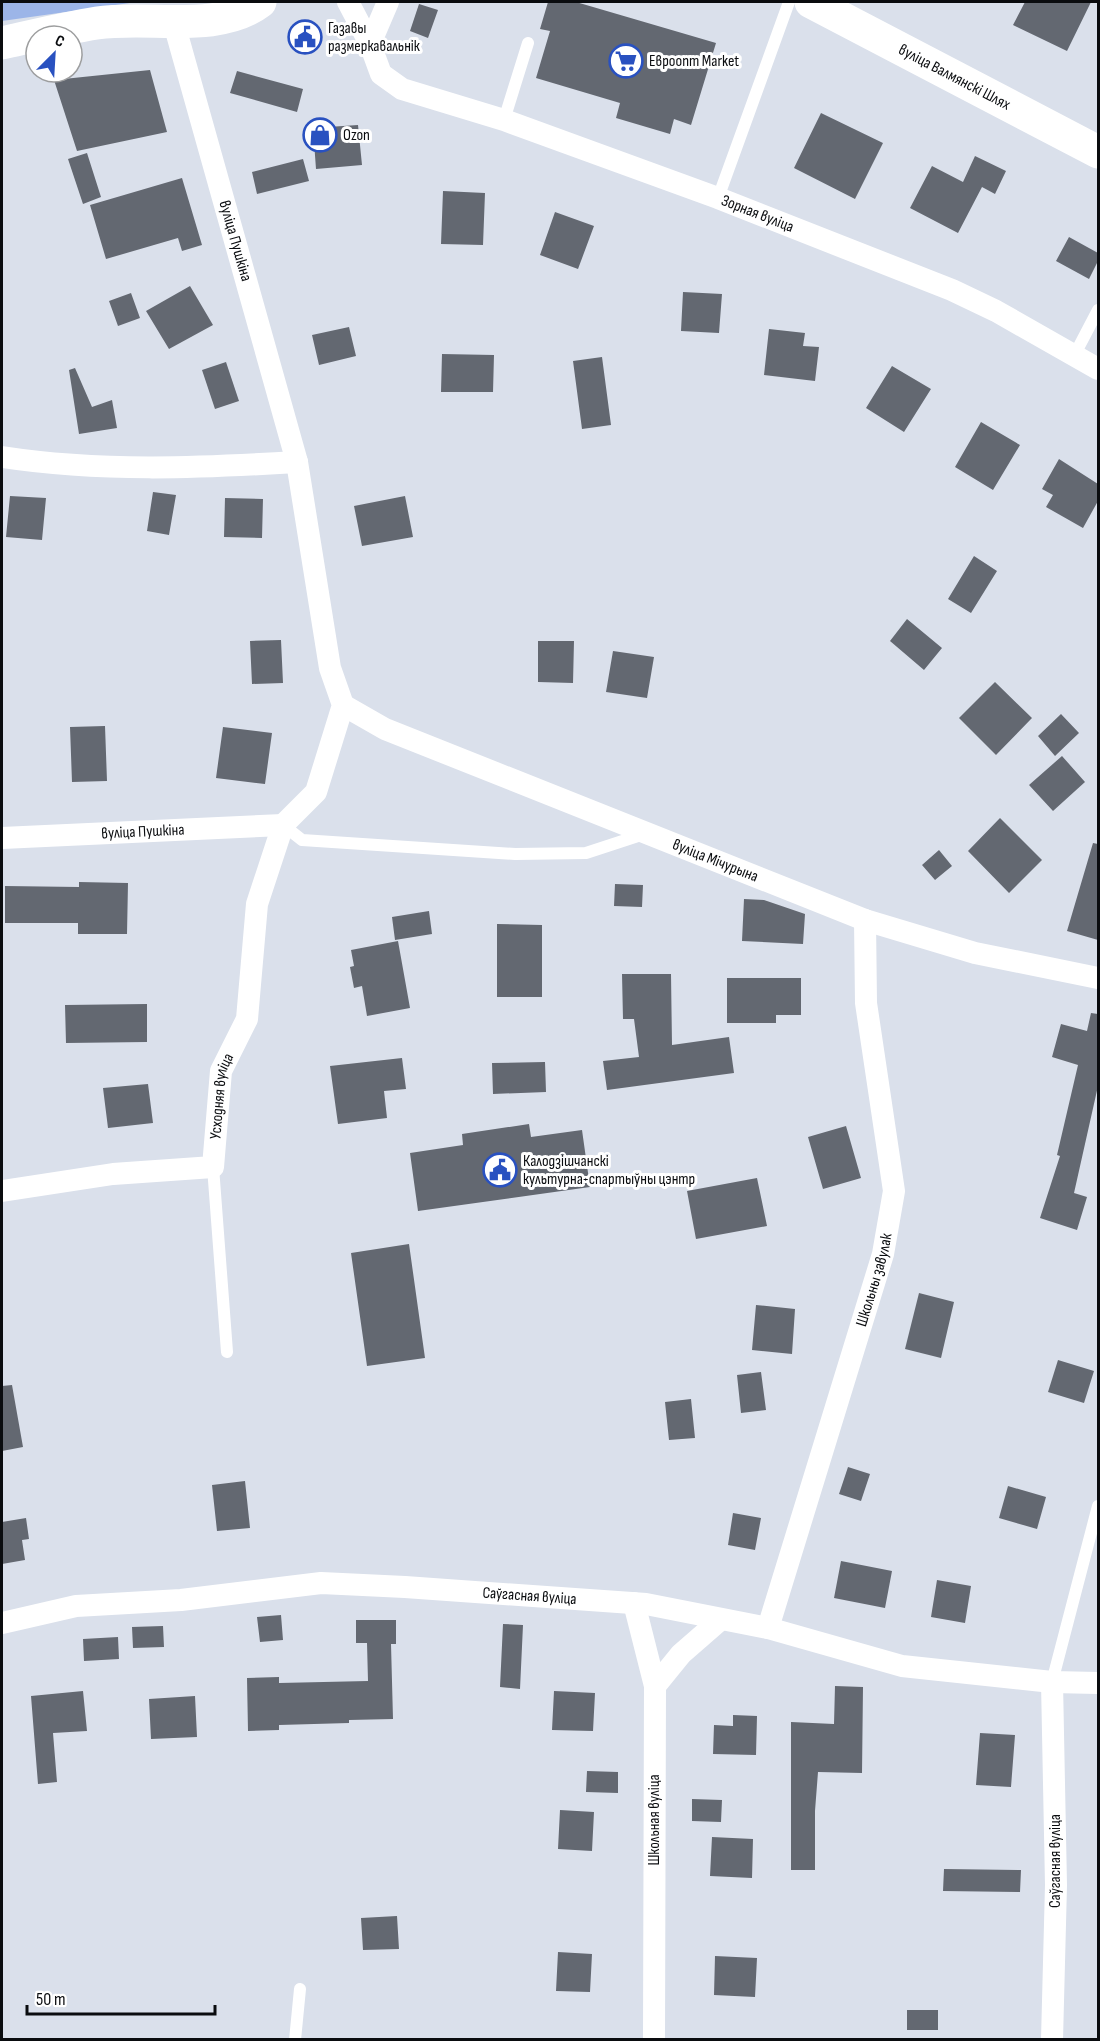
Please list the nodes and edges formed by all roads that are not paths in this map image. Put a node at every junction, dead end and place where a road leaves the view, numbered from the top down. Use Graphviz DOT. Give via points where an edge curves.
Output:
graph roads {
  1 [pos="260,2"];
  2 [pos="348,2"];
  3 [pos="388,2"];
  4 [pos="789,2"];
  5 [pos="812,2"];
  6 [pos="173,20"];
  7 [pos="2,43"];
  8 [pos="528,43"];
  9 [pos="370,44"];
  10 [pos="504,120"];
  11 [pos="1098,152"];
  12 [pos="718,198"];
  13 [pos="1098,310"];
  14 [pos="1075,354"];
  15 [pos="1098,369"];
  16 [pos="2,457"];
  17 [pos="297,462"];
  18 [pos="344,705"];
  19 [pos="283,825"];
  20 [pos="645,834"];
  21 [pos="2,838"];
  22 [pos="866,920"];
  23 [pos="1098,978"];
  24 [pos="213,1167"];
  25 [pos="2,1191"];
  26 [pos="227,1352"];
  27 [pos="1098,1506"];
  28 [pos="634,1603"];
  29 [pos="720,1620"];
  30 [pos="2,1623"];
  31 [pos="768,1628"];
  32 [pos="1052,1683"];
  33 [pos="1098,1683"];
  34 [pos="655,1686"];
  35 [pos="300,1989"];
  36 [pos="295,2040"];
  37 [pos="654,2040"];
  38 [pos="1052,2040"];
  1 -- 6 [label="main road" via="227,19"];
  2 -- 9 [label="street"];
  3 -- 9 [label="street"];
  4 -- 12 [label="lane"];
  5 -- 11 [label="main road, вуліца Валмянскі Шлях"];
  6 -- 7 [label="main road" via="98,23"];
  6 -- 17 [label="street, вуліца Пушкіна"];
  8 -- 10 [label="lane"];
  9 -- 10 [label="street, Зорная вуліца" via="381,74 402,89"];
  10 -- 12 [label="street, Зорная вуліца"];
  12 -- 14 [label="street, Зорная вуліца" via="952,291"];
  13 -- 14 [label="lane"];
  14 -- 15 [label="street, Зорная вуліца"];
  16 -- 17 [label="street" via="94,467 197,468"];
  17 -- 18 [label="street, вуліца Пушкіна" via="330,668"];
  18 -- 19 [label="street" via="316,792"];
  18 -- 20 [label="street, вуліца Мічурына" via="385,729"];
  19 -- 20 [label="lane" via="302,840 515,854 586,854"];
  19 -- 21 [label="street, вуліца Пушкіна"];
  19 -- 24 [label="street, Усходняя вуліца" via="257,904 247,1019 221,1071"];
  20 -- 22 [label="street, вуліца Мічурына"];
  22 -- 23 [label="street, вуліца Мічурына" via="975,953"];
  22 -- 31 [label="street, Школьны завулак" via="866,1003 894,1191 883,1254"];
  24 -- 25 [label="street" via="114,1174"];
  24 -- 26 [label="lane"];
  27 -- 32 [label="lane"];
  28 -- 29 [label="street, Саўгасная вуліца"];
  28 -- 30 [label="street, Саўгасная вуліца" via="321,1583 182,1600 76,1606"];
  28 -- 34 [label="street, Школьная вуліца"];
  29 -- 31 [label="street, Саўгасная вуліца"];
  29 -- 34 [label="street" via="681,1654"];
  31 -- 32 [label="street, Саўгасная вуліца" via="902,1666"];
  32 -- 33 [label="street, Саўгасная вуліца"];
  32 -- 38 [label="street, Саўгасная вуліца" via="1056,1885"];
  34 -- 37 [label="street, Школьная вуліца"];
  35 -- 36 [label="lane"];
}
